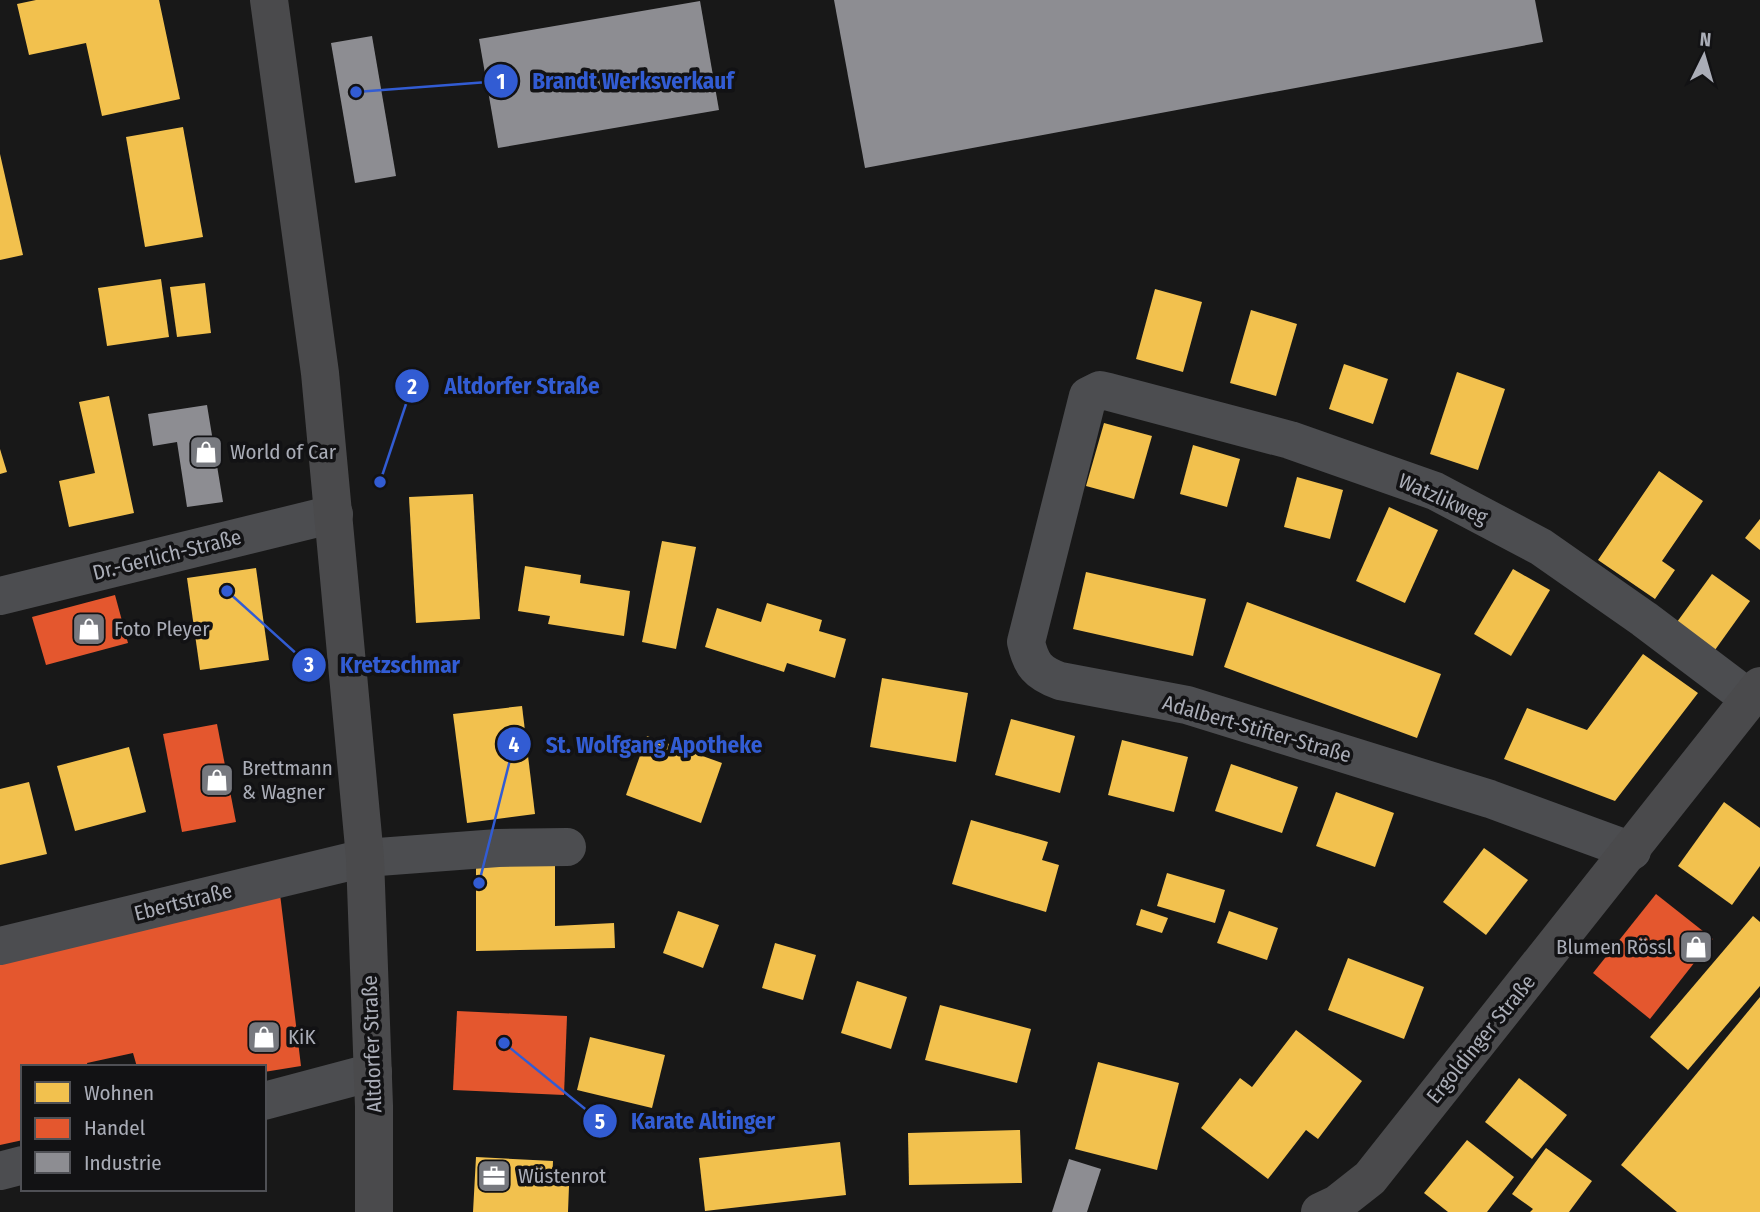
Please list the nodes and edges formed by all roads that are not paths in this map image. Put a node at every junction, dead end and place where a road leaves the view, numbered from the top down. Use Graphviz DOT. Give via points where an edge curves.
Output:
graph roads {
  1 [pos="269,0"];
  2 [pos="1093,391"];
  3 [pos="334,514"];
  4 [pos="0,596"];
  5 [pos="1755,693"];
  6 [pos="568,847"];
  7 [pos="1632,851"];
  8 [pos="365,858"];
  9 [pos="0,946"];
  10 [pos="373,1072"];
  11 [pos="266,1100"];
  12 [pos="21,1166"];
  13 [pos="0,1171"];
  14 [pos="374,1212"];
  15 [pos="1320,1212"];
  1 -- 3 [label="main road, Altdorfer Straße" via="317,347"];
  2 -- 5 [label="street, Watzlikweg" via="1290,440 1435,491 1541,547"];
  2 -- 7 [label="street, Adalbert-Stifter-Straße" via="1085,402 1026,642 1030,662 1042,674 1187,705 1490,799"];
  3 -- 4 [label="street, Dr.-Gerlich-Straße"];
  3 -- 8 [label="main road, Altdorfer Straße"];
  5 -- 7 [label="main road, Ergoldinger Straße"];
  6 -- 8 [label="street, Ebertstraße"];
  7 -- 15 [label="main road, Ergoldinger Straße" via="1370,1178 1338,1204"];
  8 -- 9 [label="street, Ebertstraße"];
  8 -- 10 [label="main road, Altdorfer Straße"];
  10 -- 11 [label="street"];
  10 -- 14 [label="main road, Altdorfer Straße"];
  12 -- 13 [label="street"];
}
